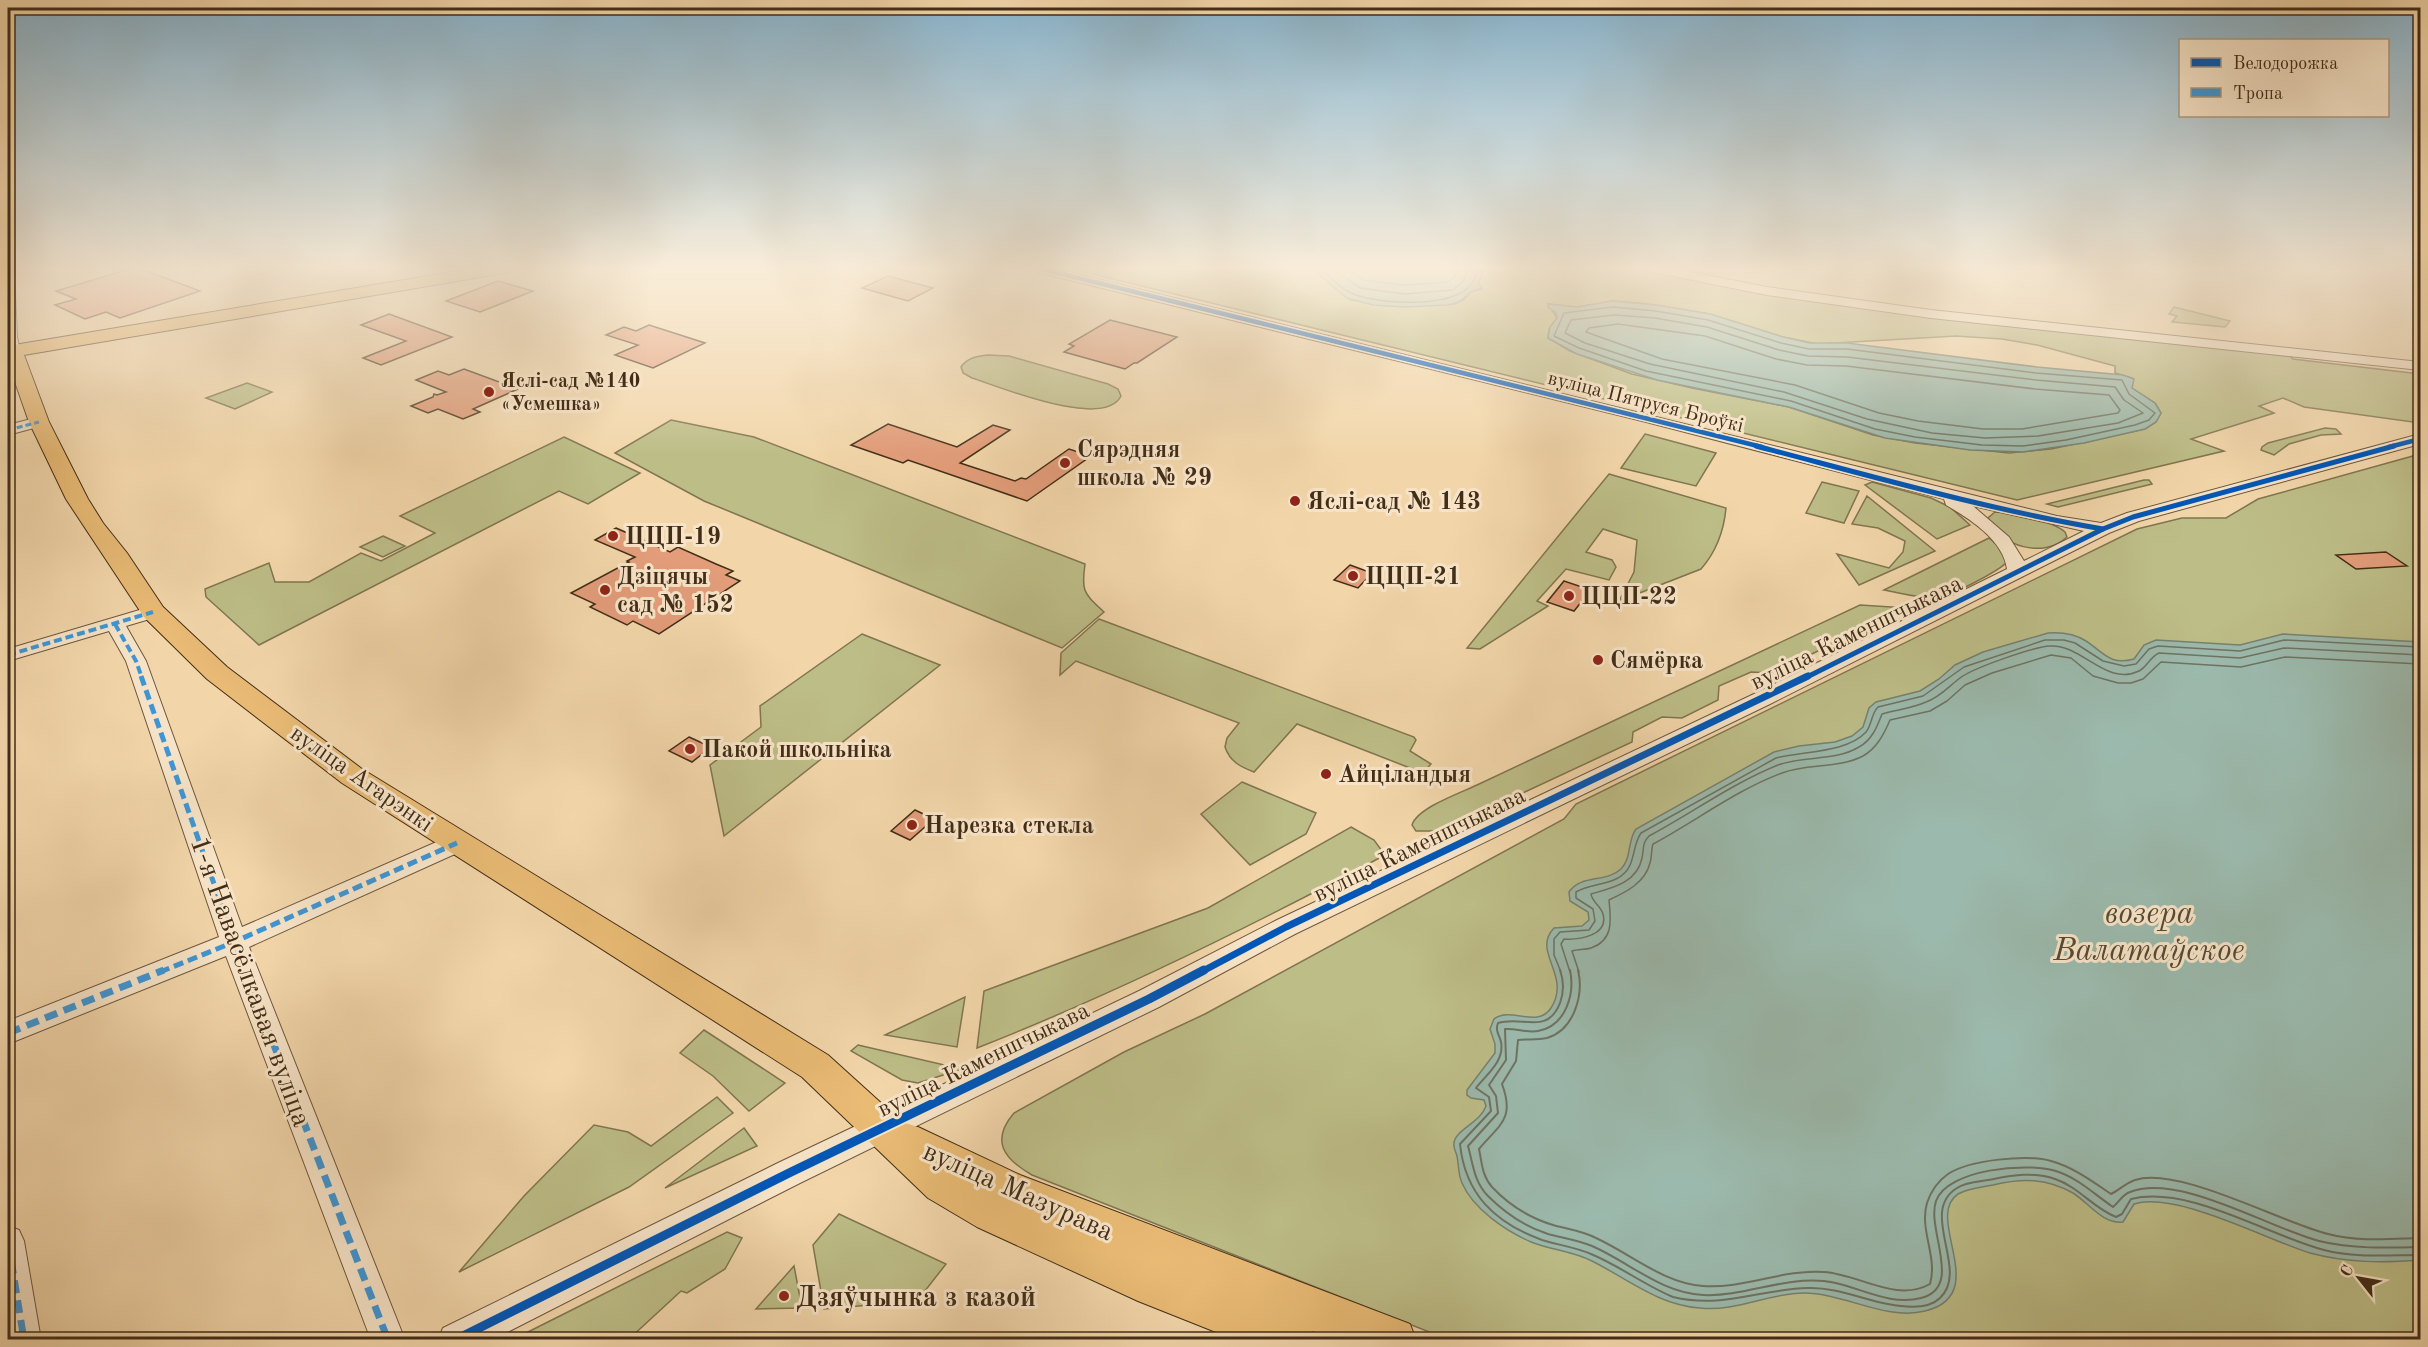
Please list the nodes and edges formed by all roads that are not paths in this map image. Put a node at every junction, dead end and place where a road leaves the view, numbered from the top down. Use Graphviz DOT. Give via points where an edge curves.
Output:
graph roads {
  1 [pos="10,330"];
  2 [pos="140,330"];
  3 [pos="1291,330"];
  4 [pos="2082,330"];
  5 [pos="10,352"];
  6 [pos="2421,366"];
  7 [pos="39,422"];
  8 [pos="8,430"];
  9 [pos="2421,439"];
  10 [pos="1935,492"];
  11 [pos="2004,508"];
  12 [pos="1982,521"];
  13 [pos="2057,521"];
  14 [pos="2103,529"];
  15 [pos="1998,538"];
  16 [pos="2079,542"];
  17 [pos="2054,555"];
  18 [pos="2017,573"];
  19 [pos="153,612"];
  20 [pos="116,624"];
  21 [pos="8,655"];
  22 [pos="457,843"];
  23 [pos="234,942"];
  24 [pos="8,1033"];
  25 [pos="881,1128"];
  26 [pos="8,1241"];
  27 [pos="24,1340"];
  28 [pos="388,1340"];
  29 [pos="455,1340"];
  30 [pos="1294,1340"];
  31 [pos="1394,1340"];
  1 -- 5 [label="street, вуліца Агарэнкі"];
  2 -- 5 [label="main road"];
  3 -- 10 [label="street, вуліца Пятруся Броўкі"];
  4 -- 6 [label="street"];
  5 -- 7 [label="main road, вуліца Агарэнкі"];
  7 -- 8 [label="street"];
  7 -- 19 [label="main road, вуліца Агарэнкі" via="83,508"];
  9 -- 14 [label="street, вуліца Каменшчыкава" via="2133,517"];
  10 -- 11 [label="street"];
  10 -- 12 [label="street"];
  11 -- 12 [label="street" via="1986,510 1980,515"];
  11 -- 13 [label="street"];
  12 -- 15 [label="street"];
  13 -- 14 [label="street"];
  13 -- 16 [label="street" via="2071,528"];
  14 -- 16 [label="street, вуліца Каменшчыкава"];
  15 -- 17 [label="street" via="2027,551"];
  15 -- 18 [label="street" via="2011,550"];
  16 -- 17 [label="street, вуліца Каменшчыкава"];
  17 -- 18 [label="street, вуліца Каменшчыкава"];
  18 -- 25 [label="street, вуліца Каменшчыкава"];
  19 -- 20 [label="street"];
  19 -- 22 [label="main road, вуліца Агарэнкі" via="217,674 352,776"];
  20 -- 21 [label="street"];
  20 -- 23 [label="street, 1-я Навасёлкавая вуліца" via="136,661"];
  22 -- 23 [label="street"];
  22 -- 25 [label="main road, вуліца Агарэнкі" via="815,1066"];
  23 -- 24 [label="street"];
  23 -- 28 [label="street, 1-я Навасёлкавая вуліца"];
  25 -- 29 [label="street, вуліца Каменшчыкава"];
  25 -- 30 [label="main road, вуліца Мазурава" via="942,1185 991,1214 1153,1286"];
  25 -- 31 [label="main road, вуліца Мазурава" via="1006,1188"];
  26 -- 27 [label="street"];
}
